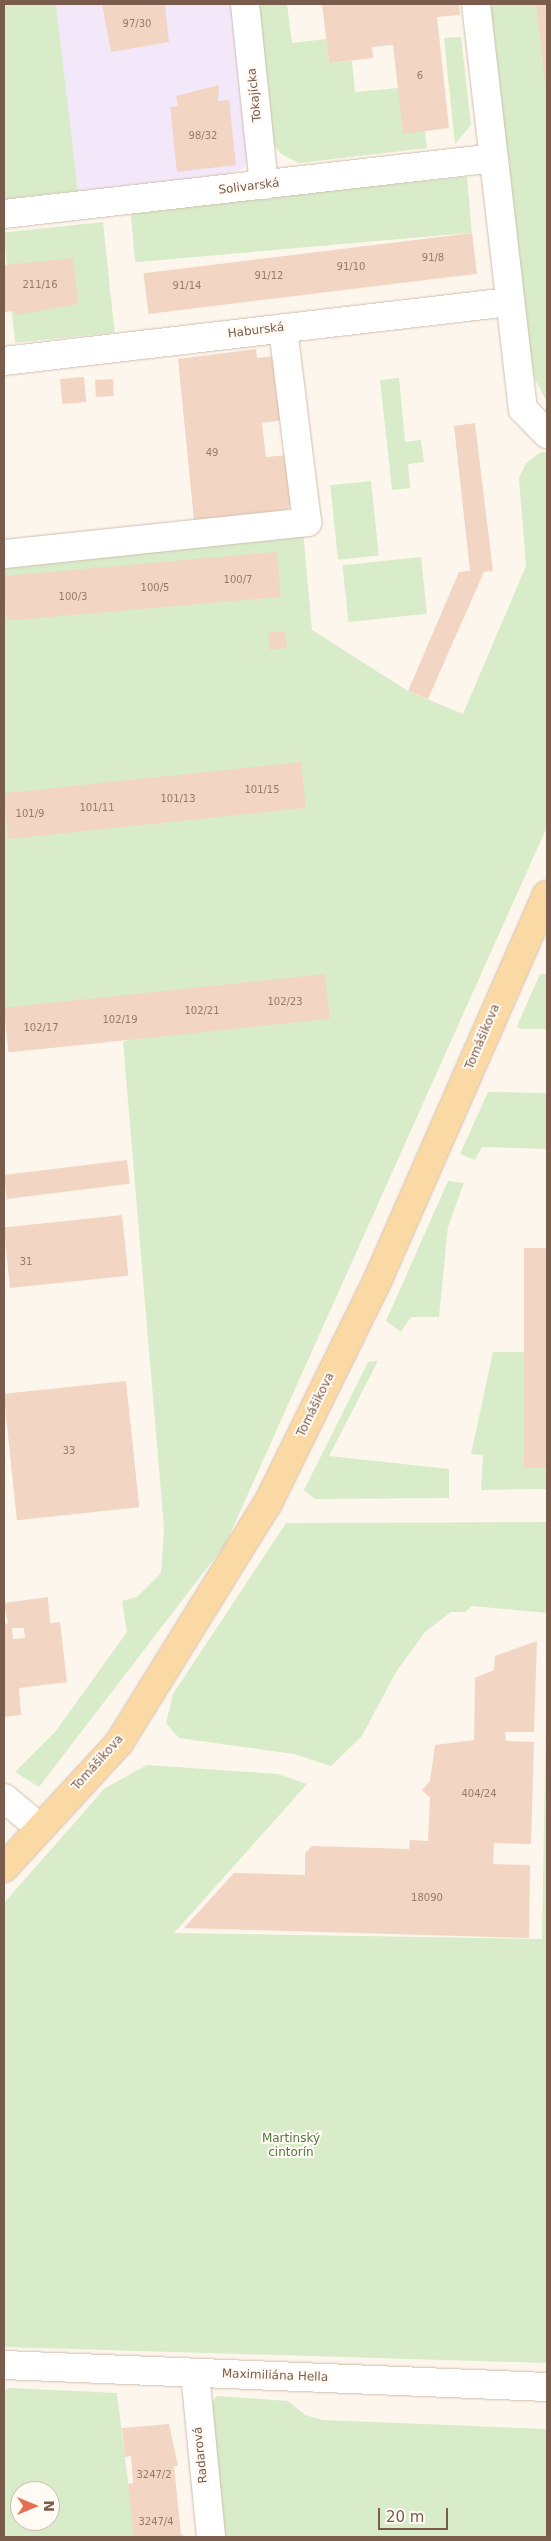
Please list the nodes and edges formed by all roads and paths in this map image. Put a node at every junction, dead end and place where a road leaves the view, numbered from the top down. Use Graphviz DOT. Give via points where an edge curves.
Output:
graph roads {
  1 [pos="245,4"];
  2 [pos="476,4"];
  3 [pos="493,158"];
  4 [pos="264,185"];
  5 [pos="4,214"];
  6 [pos="509,302"];
  7 [pos="283,328"];
  8 [pos="4,362"];
  9 [pos="547,434"];
  10 [pos="4,554"];
  11 [pos="547,895"];
  12 [pos="4,1798"];
  13 [pos="39,1827"];
  14 [pos="4,1868"];
  15 [pos="4,2365"];
  16 [pos="195,2373"];
  17 [pos="547,2387"];
  18 [pos="211,2537"];
  1 -- 4 [label="street, Tokajícka"];
  2 -- 3 [label="street"];
  3 -- 4 [label="street, Solivarská"];
  3 -- 6 [label="street"];
  4 -- 5 [label="street, Solivarská"];
  6 -- 7 [label="street, Haburská"];
  6 -- 9 [label="street" via="523,409"];
  7 -- 8 [label="street, Haburská"];
  7 -- 10 [label="street" via="307,522"];
  11 -- 13 [label="main road, Tomášikova" via="376,1286 268,1503 119,1743"];
  12 -- 13 [label="street"];
  13 -- 14 [label="main road, Tomášikova"];
  15 -- 16 [label="street, Maximiliána Hella"];
  16 -- 17 [label="street, Maximiliána Hella"];
  16 -- 18 [label="street, Radarová"];
}
